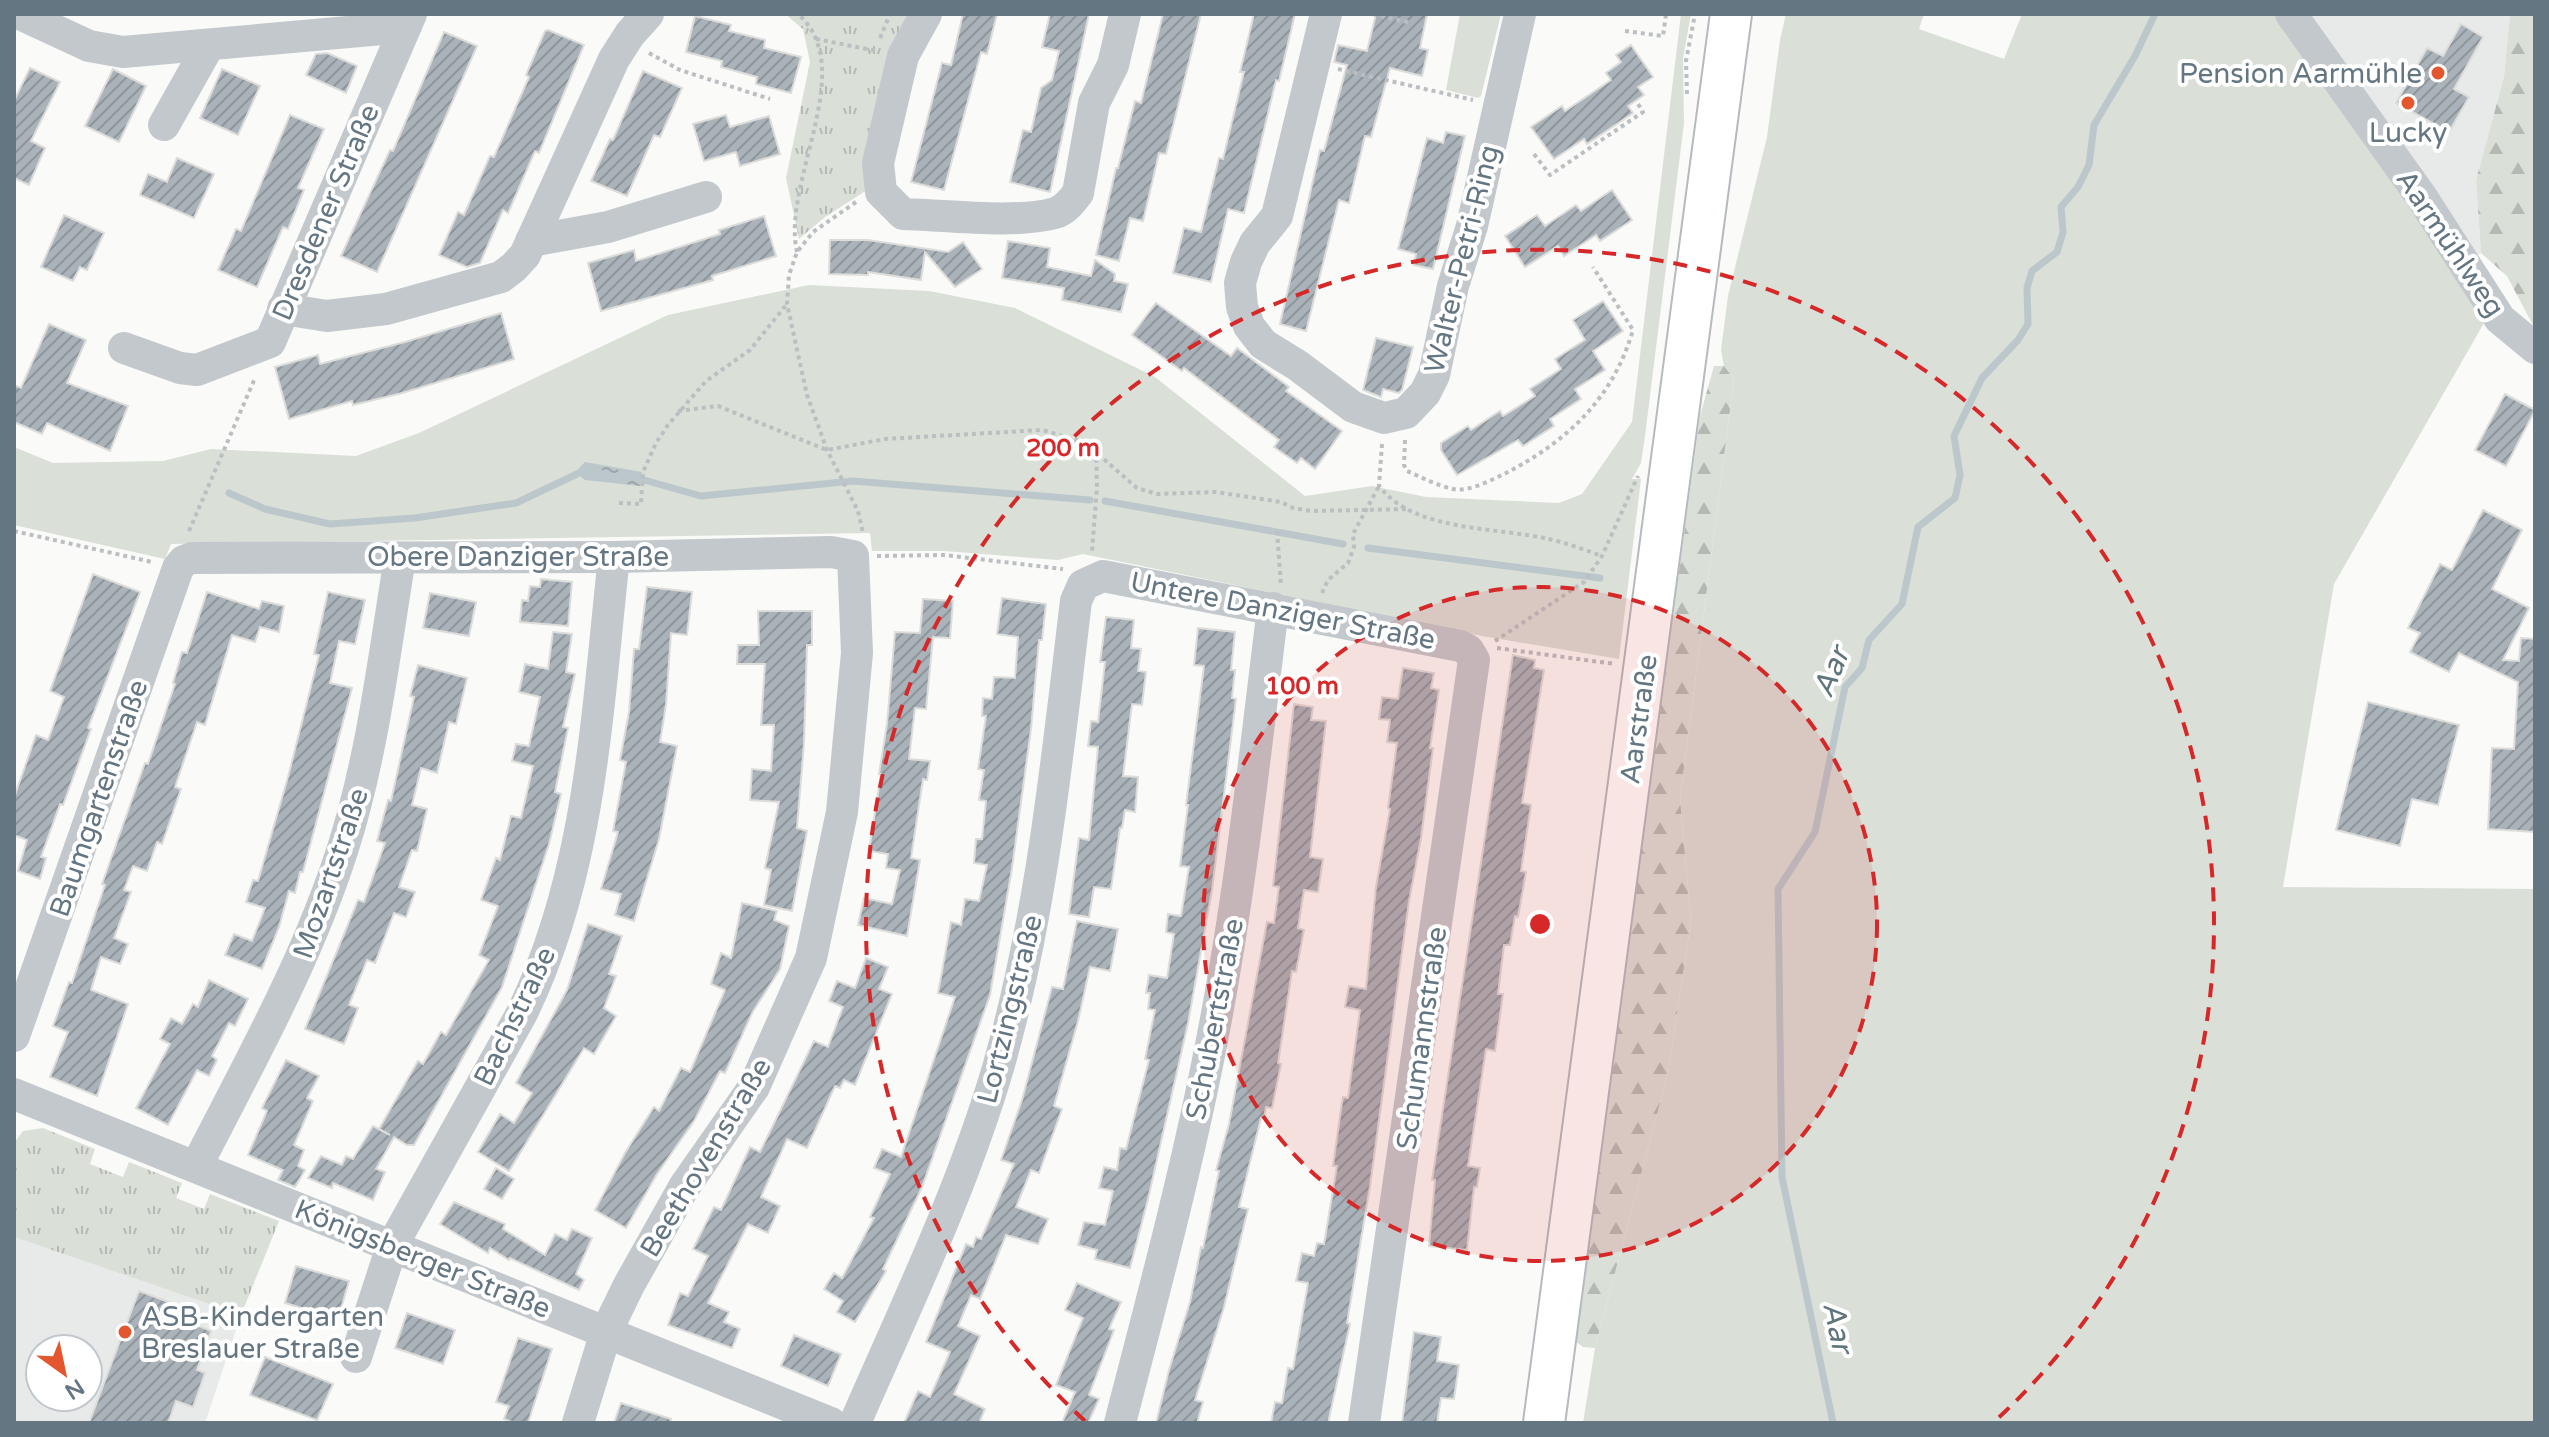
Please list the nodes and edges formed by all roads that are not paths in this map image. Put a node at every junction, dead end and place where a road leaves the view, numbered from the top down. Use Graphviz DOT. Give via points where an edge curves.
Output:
graph roads {
  1 [pos="648,14"];
  2 [pos="926,14"];
  3 [pos="1125,14"];
  4 [pos="1326,14"];
  5 [pos="1520,14"];
  6 [pos="1731,14"];
  7 [pos="2291,14"];
  8 [pos="21,21"];
  9 [pos="408,21"];
  10 [pos="209,45"];
  11 [pos="164,125"];
  12 [pos="706,197"];
  13 [pos="531,241"];
  14 [pos="283,309"];
  15 [pos="124,348"];
  16 [pos="2535,348"];
  17 [pos="859,556"];
  18 [pos="614,557"];
  19 [pos="400,558"];
  20 [pos="181,565"];
  21 [pos="1098,577"];
  22 [pos="1273,608"];
  23 [pos="1472,654"];
  24 [pos="14,1036"];
  25 [pos="14,1094"];
  26 [pos="196,1167"];
  27 [pos="392,1246"];
  28 [pos="606,1332"];
  29 [pos="356,1357"];
  30 [pos="578,1423"];
  31 [pos="831,1423"];
  32 [pos="855,1423"];
  33 [pos="1120,1423"];
  34 [pos="1364,1423"];
  35 [pos="1544,1423"];
  1 -- 13 [label="street" via="624,43"];
  2 -- 3 [label="street" via="889,53 878,163 881,192 903,214 1012,217 1056,213 1078,193 1094,103 1113,65"];
  4 -- 5 [label="street, Walter-Petri-Ring" via="1277,216 1246,262 1240,283 1242,307 1263,344 1353,407 1394,424 1425,393 1434,375"];
  6 -- 35 [label="main road, Aarstraße"];
  7 -- 16 [label="street, Aarmühlweg" via="2421,196 2500,319"];
  8 -- 10 [label="street, Dresdener Straße" via="111,52"];
  9 -- 10 [label="street, Dresdener Straße"];
  9 -- 14 [label="street, Dresdener Straße"];
  10 -- 11 [label="street"];
  12 -- 13 [label="street" via="608,227"];
  13 -- 14 [label="street" via="514,267 485,282 351,315"];
  14 -- 15 [label="street, Dresdener Straße" via="270,342 197,370"];
  17 -- 18 [label="street, Obere Danziger Straße" via="831,552"];
  17 -- 28 [label="street, Beethovenstraße" via="857,653 842,812 811,958 754,1087 684,1187"];
  18 -- 19 [label="street, Obere Danziger Straße"];
  18 -- 27 [label="street, Bachstraße" via="588,793 564,903 522,1013"];
  19 -- 20 [label="street, Obere Danziger Straße" via="192,558"];
  19 -- 26 [label="street, Mozartstraße" via="365,770 343,848 296,972"];
  20 -- 24 [label="street, Baumgartenstraße"];
  21 -- 22 [label="street, Untere Danziger Straße"];
  21 -- 32 [label="street, Lortzingstraße" via="1079,590 1076,601 1047,842 1025,962 997,1068 957,1188"];
  22 -- 23 [label="street, Untere Danziger Straße" via="1460,646"];
  22 -- 33 [label="street, Schubertstraße" via="1237,902 1212,1040"];
  23 -- 34 [label="street, Schumannstraße"];
  25 -- 26 [label="street, Königsberger Straße"];
  26 -- 27 [label="street, Königsberger Straße"];
  27 -- 28 [label="street, Königsberger Straße"];
  27 -- 29 [label="street, Bachstraße"];
  28 -- 30 [label="street, Beethovenstraße"];
  28 -- 31 [label="street, Königsberger Straße"];
}
